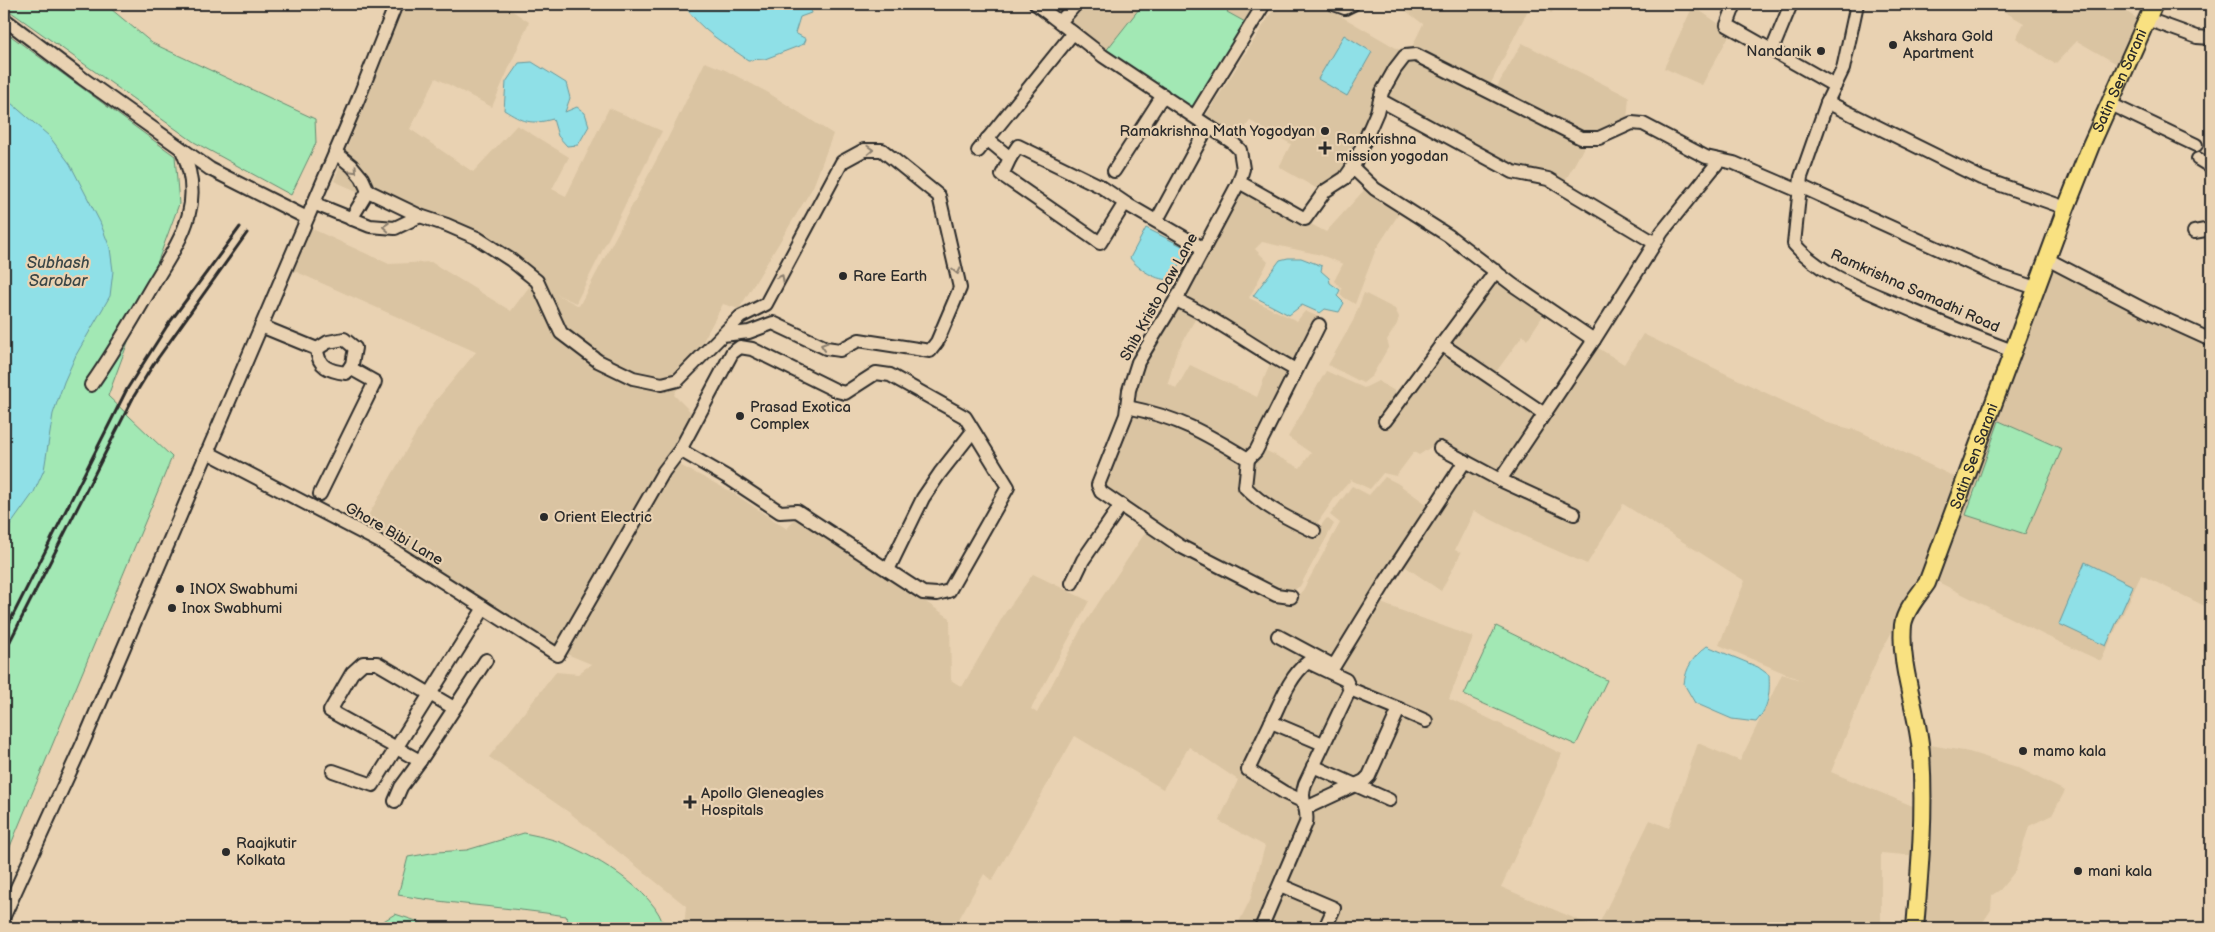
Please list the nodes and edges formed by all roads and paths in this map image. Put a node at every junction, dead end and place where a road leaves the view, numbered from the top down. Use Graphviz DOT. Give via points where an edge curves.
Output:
graph roads {
  1 [pos="396,4"];
  2 [pos="1076,4"];
  3 [pos="1264,4"];
  4 [pos="1334,4"];
  5 [pos="1353,4"];
  6 [pos="1735,4"];
  7 [pos="1791,4"];
  8 [pos="1857,4"];
  9 [pos="2154,4"];
  10 [pos="1040,5"];
  11 [pos="4,19"];
  12 [pos="2147,19"];
  13 [pos="1060,22"];
  14 [pos="1073,32"];
  15 [pos="2211,38"];
  16 [pos="1772,50"];
  17 [pos="1835,86"];
  18 [pos="1163,95"];
  19 [pos="1380,100"];
  20 [pos="1827,102"];
  21 [pos="2110,104"];
  22 [pos="1195,116"];
  23 [pos="1208,126"];
  24 [pos="987,139"];
  25 [pos="2196,145"];
  26 [pos="182,150"];
  27 [pos="978,151"];
  28 [pos="335,152"];
  29 [pos="1010,158"];
  30 [pos="2198,160"];
  31 [pos="1719,161"];
  32 [pos="1352,167"];
  33 [pos="2211,167"];
  34 [pos="1114,171"];
  35 [pos="1239,182"];
  36 [pos="1800,188"];
  37 [pos="368,192"];
  38 [pos="313,203"];
  39 [pos="1128,204"];
  40 [pos="2066,208"];
  41 [pos="420,216"];
  42 [pos="308,218"];
  43 [pos="351,220"];
  44 [pos="1157,220"];
  45 [pos="2211,229"];
  46 [pos="2194,232"];
  47 [pos="1655,243"];
  48 [pos="1204,249"];
  49 [pos="2047,259"];
  50 [pos="1496,271"];
  51 [pos="2036,288"];
  52 [pos="1176,300"];
  53 [pos="766,304"];
  54 [pos="773,323"];
  55 [pos="1319,325"];
  56 [pos="261,326"];
  57 [pos="724,335"];
  58 [pos="1594,340"];
  59 [pos="2211,340"];
  60 [pos="1441,344"];
  61 [pos="317,349"];
  62 [pos="2013,351"];
  63 [pos="350,368"];
  64 [pos="1296,370"];
  65 [pos="91,385"];
  66 [pos="1127,407"];
  67 [pos="1543,414"];
  68 [pos="1385,421"];
  69 [pos="974,431"];
  70 [pos="1440,448"];
  71 [pos="680,450"];
  72 [pos="207,452"];
  73 [pos="1248,459"];
  74 [pos="1465,461"];
  75 [pos="1500,480"];
  76 [pos="320,494"];
  77 [pos="1121,506"];
  78 [pos="1574,514"];
  79 [pos="1314,531"];
  80 [pos="888,570"];
  81 [pos="1072,583"];
  82 [pos="1291,597"];
  83 [pos="484,608"];
  84 [pos="1278,636"];
  85 [pos="486,660"];
  86 [pos="1350,689"];
  87 [pos="430,695"];
  88 [pos="454,708"];
  89 [pos="1398,709"];
  90 [pos="1426,721"];
  91 [pos="1271,722"];
  92 [pos="1323,744"];
  93 [pos="397,747"];
  94 [pos="420,761"];
  95 [pos="1313,766"];
  96 [pos="334,771"];
  97 [pos="1358,786"];
  98 [pos="1389,800"];
  99 [pos="395,801"];
  100 [pos="1304,805"];
  101 [pos="1280,885"];
  102 [pos="4,916"];
  103 [pos="1262,928"];
  104 [pos="1325,928"];
  105 [pos="1915,928"];
  1 -- 28 [label="street"];
  2 -- 13 [label="street"];
  3 -- 22 [label="street"];
  4 -- 5 [label="street" via="1344,8"];
  6 -- 16 [label="street" via="1727,24"];
  7 -- 16 [label="street"];
  8 -- 17 [label="street, Ramkrishna Samadhi Road" via="1850,44"];
  9 -- 12 [label="main road, Satin Sen Sarani"];
  10 -- 13 [label="street, Shib Kristo Daw Lane"];
  11 -- 26 [label="street"];
  12 -- 15 [label="street" via="2196,37"];
  12 -- 21 [label="main road, Satin Sen Sarani"];
  13 -- 14 [label="street, Shib Kristo Daw Lane"];
  14 -- 18 [label="street, Shib Kristo Daw Lane"];
  14 -- 24 [label="street"];
  16 -- 17 [label="street"];
  17 -- 20 [label="street, Ramkrishna Samadhi Road"];
  18 -- 22 [label="street, Shib Kristo Daw Lane"];
  18 -- 34 [label="street"];
  19 -- 31 [label="street" via="1405,56 1416,55 1581,138 1599,138 1632,123 1643,124"];
  19 -- 32 [label="street"];
  19 -- 47 [label="street" via="1513,172 1548,179"];
  20 -- 36 [label="street, Ramkrishna Samadhi Road"];
  20 -- 40 [label="street" via="1981,178"];
  21 -- 25 [label="street"];
  21 -- 40 [label="main road, Satin Sen Sarani"];
  22 -- 23 [label="street, Shib Kristo Daw Lane"];
  23 -- 35 [label="street, Shib Kristo Daw Lane" via="1240,150 1243,169"];
  23 -- 44 [label="street"];
  24 -- 27 [label="street"];
  24 -- 29 [label="street"];
  26 -- 42 [label="street" via="210,170"];
  26 -- 65 [label="street" via="191,169 191,204 183,234 122,340"];
  28 -- 37 [label="street, one-way" via="362,178"];
  28 -- 38 [label="street"];
  29 -- 39 [label="street" via="1018,146 1100,186"];
  29 -- 39 [label="street" via="1002,175 1100,242 1123,206"];
  30 -- 33 [label="street"];
  31 -- 36 [label="street" via="1734,162"];
  31 -- 47 [label="street"];
  32 -- 35 [label="street" via="1345,178 1325,191 1305,219"];
  32 -- 50 [label="street" via="1375,189 1449,236"];
  35 -- 48 [label="street, Shib Kristo Daw Lane"];
  36 -- 51 [label="street" via="1996,275"];
  36 -- 62 [label="street, Ramkrishna Samadhi Road" via="1794,244 1804,256 1868,291"];
  37 -- 41 [label="street"];
  37 -- 43 [label="street"];
  38 -- 42 [label="street"];
  38 -- 43 [label="street"];
  39 -- 44 [label="street"];
  40 -- 49 [label="main road, Satin Sen Sarani"];
  41 -- 43 [label="street, one-way" via="395,228 370,226"];
  41 -- 57 [label="street" via="477,238 511,260 537,281 561,333 598,361 633,378 662,384 678,380"];
  42 -- 56 [label="street"];
  44 -- 48 [label="street"];
  45 -- 46 [label="street"];
  47 -- 58 [label="street"];
  48 -- 52 [label="street, Shib Kristo Daw Lane"];
  49 -- 51 [label="main road, Satin Sen Sarani"];
  49 -- 59 [label="street"];
  50 -- 58 [label="street"];
  50 -- 60 [label="street"];
  51 -- 62 [label="main road, Satin Sen Sarani"];
  52 -- 64 [label="street"];
  52 -- 66 [label="street, Shib Kristo Daw Lane" via="1138,362"];
  53 -- 54 [label="street"];
  53 -- 54 [label="street, one-way" via="842,162 864,150 882,150 940,196 960,288 938,342 930,351 859,340 840,350 826,348"];
  53 -- 57 [label="street" via="740,317"];
  54 -- 57 [label="street" via="749,332"];
  55 -- 64 [label="street"];
  56 -- 61 [label="street"];
  56 -- 72 [label="street"];
  58 -- 67 [label="street"];
  60 -- 67 [label="street"];
  60 -- 68 [label="street"];
  61 -- 63 [label="street" via="318,360 323,367 346,373"];
  61 -- 63 [label="street" via="328,342 344,339 356,348"];
  62 -- 105 [label="main road, Satin Sen Sarani" via="1927,583 1903,623 1903,647 1921,752 1923,836"];
  63 -- 76 [label="street" via="375,382"];
  64 -- 73 [label="street" via="1256,452"];
  66 -- 73 [label="street" via="1178,420"];
  66 -- 77 [label="street, Shib Kristo Daw Lane" via="1098,485 1101,492"];
  67 -- 75 [label="street"];
  69 -- 71 [label="street" via="965,417 890,375 876,373 845,393 837,392 752,349 740,347 732,353"];
  69 -- 80 [label="street" via="923,498"];
  69 -- 80 [label="street" via="1008,487 949,591 923,593"];
  70 -- 74 [label="street"];
  71 -- 80 [label="street" via="780,512 797,510"];
  71 -- 83 [label="street, Ghore Bibi Lane" via="664,471 558,655"];
  72 -- 83 [label="street, Ghore Bibi Lane" via="382,543"];
  72 -- 102 [label="street" via="83,743"];
  73 -- 79 [label="street" via="1245,487 1282,515"];
  74 -- 75 [label="street"];
  74 -- 84 [label="street" via="1334,666"];
  75 -- 78 [label="street"];
  77 -- 81 [label="street" via="1083,560"];
  77 -- 82 [label="street, Shib Kristo Daw Lane" via="1180,546 1276,595"];
  83 -- 87 [label="street"];
  85 -- 88 [label="street"];
  86 -- 89 [label="street"];
  86 -- 91 [label="street" via="1346,680 1308,662 1301,667 1284,694"];
  86 -- 92 [label="street"];
  87 -- 88 [label="street"];
  87 -- 93 [label="street"];
  87 -- 93 [label="street" via="377,663 363,663 352,673 330,711"];
  88 -- 94 [label="street"];
  89 -- 90 [label="street"];
  89 -- 97 [label="street" via="1369,776"];
  91 -- 92 [label="street"];
  91 -- 100 [label="street" via="1248,770"];
  92 -- 95 [label="street"];
  93 -- 94 [label="street"];
  93 -- 96 [label="street" via="373,785"];
  94 -- 99 [label="street" via="400,787"];
  95 -- 97 [label="street"];
  95 -- 100 [label="street" via="1302,795"];
  97 -- 98 [label="street"];
  97 -- 100 [label="street"];
  100 -- 101 [label="street" via="1306,823"];
  101 -- 103 [label="street"];
  101 -- 104 [label="street" via="1340,908"];
}
